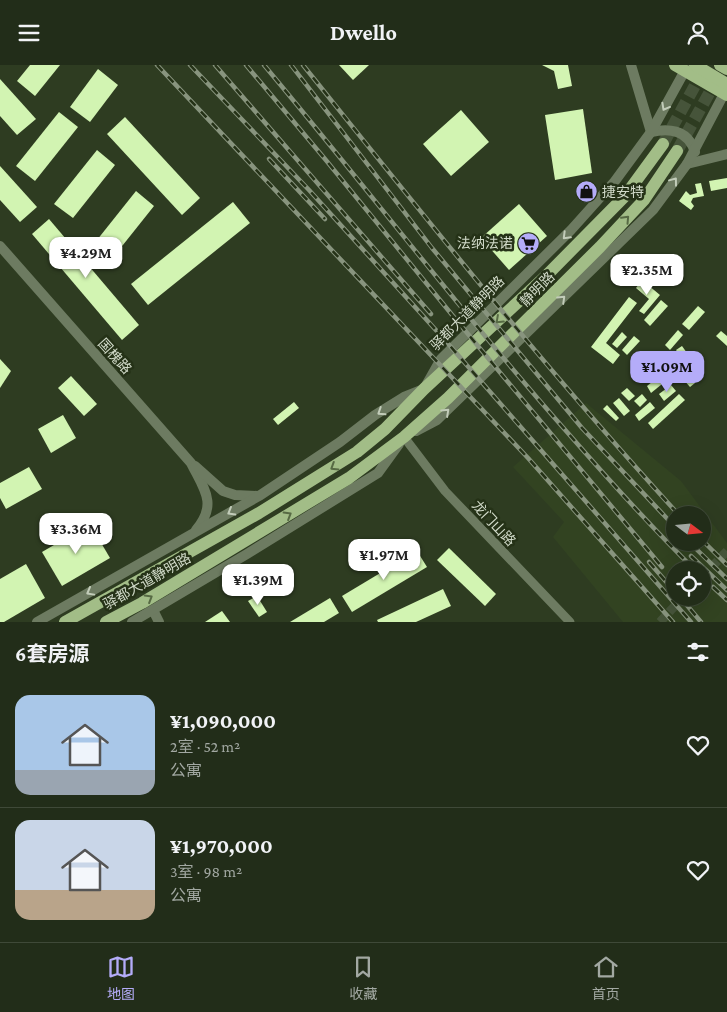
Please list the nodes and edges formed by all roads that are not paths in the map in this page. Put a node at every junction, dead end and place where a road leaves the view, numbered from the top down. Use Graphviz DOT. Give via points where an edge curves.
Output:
graph roads {
  1 [pos="631,65"];
  2 [pos="720,65"];
  3 [pos="686,66"];
  4 [pos="727,69"];
  5 [pos="726,90"];
  6 [pos="651,132"];
  7 [pos="663,143"];
  8 [pos="677,151"];
  9 [pos="694,151"];
  10 [pos="727,154"];
  11 [pos="687,165"];
  12 [pos="0,246"];
  13 [pos="424,389"];
  14 [pos="404,437"];
  15 [pos="191,463"];
  16 [pos="259,496"];
  17 [pos="192,535"];
  18 [pos="153,610"];
  19 [pos="37,622"];
  20 [pos="64,622"];
  21 [pos="106,622"];
  22 [pos="132,622"];
  23 [pos="160,622"];
  24 [pos="570,622"];
  1 -- 6 [label="street"];
  2 -- 4 [label="main road, bridge"];
  3 -- 5 [label="main road, bridge"];
  3 -- 6 [label="street, 驿都大道静明路, one-way"];
  5 -- 9 [label="street, 驿都大道静明路"];
  6 -- 9 [label="street" via="664,129 682,134 692,143"];
  6 -- 13 [label="street, 驿都大道静明路, one-way" via="615,181 571,230 441,359"];
  7 -- 13 [label="main road, 静明路, one-way" via="625,196 546,276"];
  14 -- 8 [label="main road, 静明路, one-way" via="448,398 600,247 644,200"];
  9 -- 11 [label="street, 驿都大道静明路"];
  10 -- 11 [label="street"];
  14 -- 11 [label="street, 驿都大道静明路, one-way" via="437,420 463,396 653,210"];
  12 -- 15 [label="street, 国槐路"];
  13 -- 16 [label="street, one-way" via="375,415"];
  13 -- 20 [label="main road, 驿都大道静明路, one-way" via="357,452 259,513"];
  14 -- 18 [label="street" via="378,473"];
  21 -- 14 [label="main road, 驿都大道静明路, one-way" via="349,478"];
  14 -- 24 [label="street, 龙门山路" via="445,491"];
  15 -- 16 [label="street" via="223,491"];
  15 -- 17 [label="street, 国槐路" via="204,489 208,509 203,522"];
  16 -- 17 [label="street, one-way"];
  17 -- 19 [label="street, one-way"];
  18 -- 22 [label="street"];
  18 -- 23 [label="street"];
}
